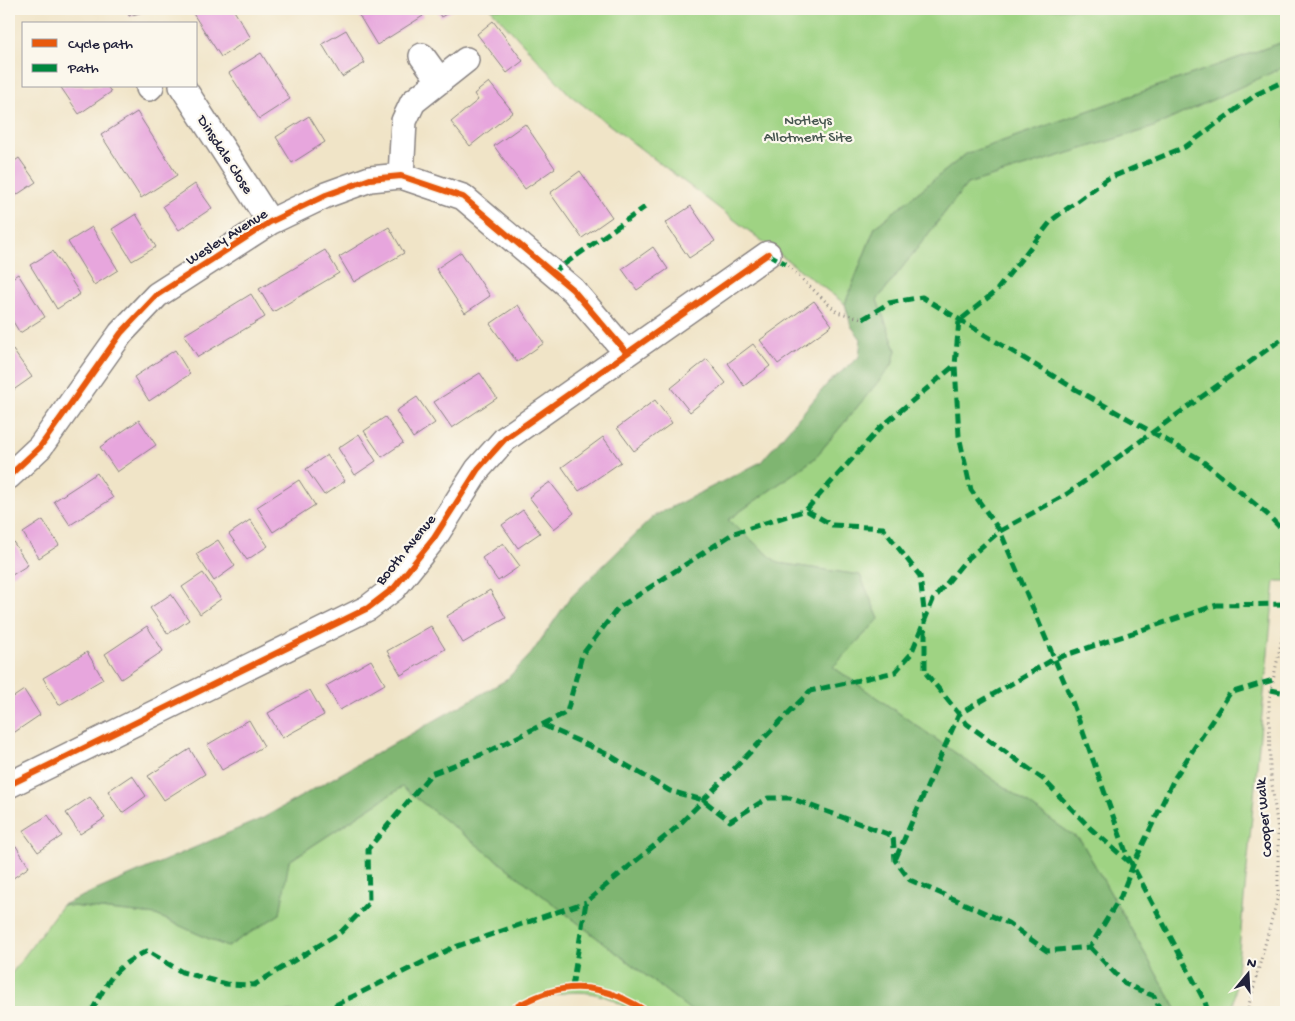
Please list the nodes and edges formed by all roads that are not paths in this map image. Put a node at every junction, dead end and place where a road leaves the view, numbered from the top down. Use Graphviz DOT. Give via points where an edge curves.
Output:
graph roads {
  1 [pos="422,56"];
  2 [pos="466,60"];
  3 [pos="440,81"];
  4 [pos="183,88"];
  5 [pos="401,176"];
  6 [pos="270,222"];
  7 [pos="777,259"];
  8 [pos="626,352"];
  9 [pos="9,476"];
  10 [pos="9,785"];
  1 -- 3 [label="street"];
  2 -- 3 [label="street"];
  3 -- 5 [label="street" via="413,102 404,121"];
  4 -- 6 [label="street, Dinsdale Close"];
  5 -- 6 [label="street, Wesley Avenue" via="370,179 326,195"];
  5 -- 8 [label="street, Wesley Avenue" via="463,198 573,290"];
  6 -- 9 [label="street, Wesley Avenue" via="157,295 121,333 40,447"];
  7 -- 8 [label="street, Booth Avenue"];
  8 -- 10 [label="street, Booth Avenue" via="505,440 478,469 434,538 394,588 368,608"];
}
